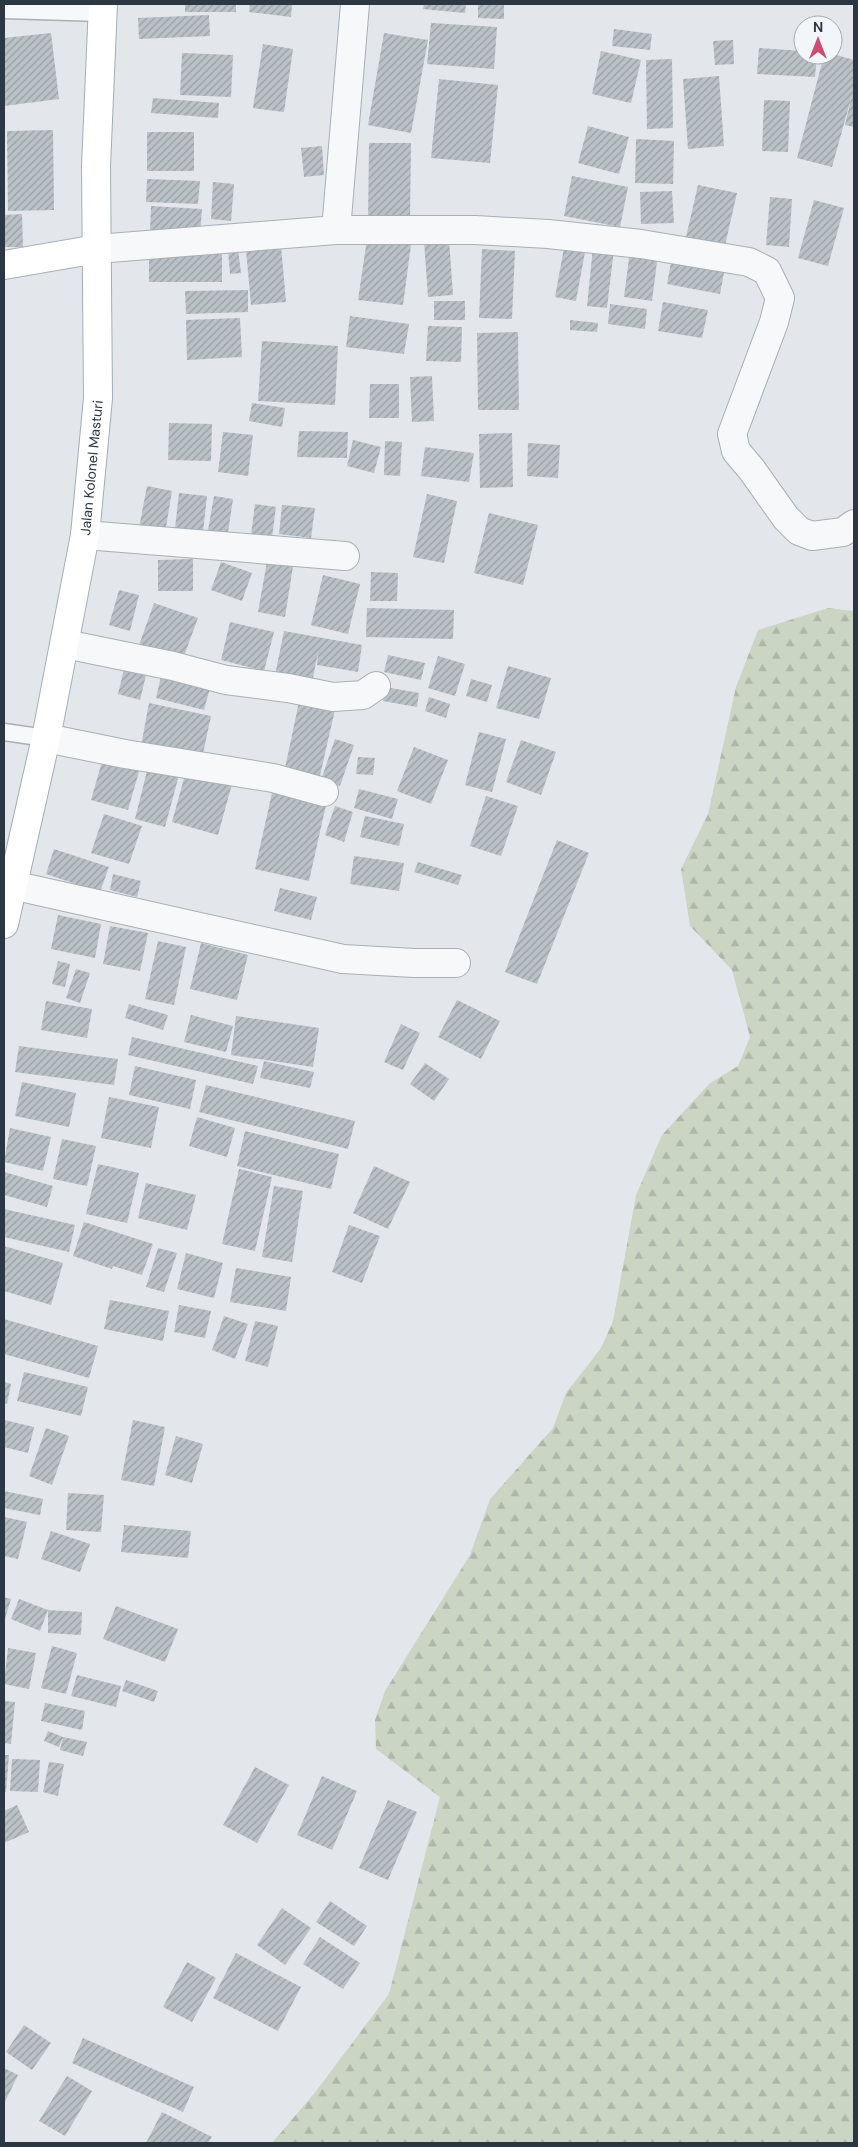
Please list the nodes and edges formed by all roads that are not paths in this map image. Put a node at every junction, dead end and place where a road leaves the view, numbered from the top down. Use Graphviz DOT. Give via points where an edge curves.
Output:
graph roads {
  1 [pos="355,4"];
  2 [pos="103,8"];
  3 [pos="4,10"];
  4 [pos="336,230"];
  5 [pos="97,249"];
  6 [pos="4,265"];
  7 [pos="854,524"];
  8 [pos="85,535"];
  9 [pos="345,556"];
  10 [pos="65,644"];
  11 [pos="376,686"];
  12 [pos="4,732"];
  13 [pos="46,738"];
  14 [pos="324,792"];
  15 [pos="12,885"];
  16 [pos="4,924"];
  17 [pos="456,963"];
  1 -- 4 [label="street"];
  2 -- 3 [label="lane"];
  2 -- 5 [label="main road, Jalan Kolonel Masturi" via="96,166"];
  4 -- 5 [label="street"];
  4 -- 7 [label="street" via="475,230 548,234 676,249 749,262 767,271 780,298 732,434 736,451 799,531 812,536 843,532"];
  5 -- 6 [label="main road"];
  5 -- 8 [label="main road, Jalan Kolonel Masturi" via="98,398"];
  8 -- 9 [label="street"];
  8 -- 10 [label="main road, Jalan Kolonel Masturi"];
  10 -- 11 [label="street" via="226,680 333,697 363,695"];
  10 -- 13 [label="main road, Jalan Kolonel Masturi"];
  12 -- 13 [label="lane"];
  13 -- 14 [label="street" via="273,778"];
  13 -- 15 [label="main road, Jalan Kolonel Masturi"];
  15 -- 16 [label="main road, Jalan Kolonel Masturi"];
  15 -- 17 [label="street" via="342,960"];
}
